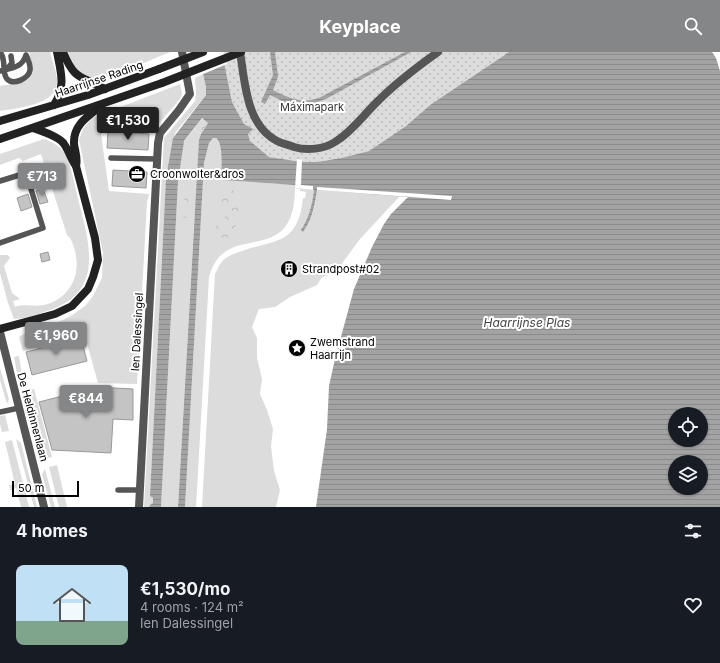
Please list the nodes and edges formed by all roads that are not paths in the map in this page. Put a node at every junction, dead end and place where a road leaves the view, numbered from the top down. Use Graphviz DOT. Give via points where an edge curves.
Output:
graph roads {
  1 [pos="0,52"];
  2 [pos="57,52"];
  3 [pos="63,52"];
  4 [pos="182,52"];
  5 [pos="203,52"];
  6 [pos="234,52"];
  7 [pos="241,52"];
  8 [pos="438,52"];
  9 [pos="25,54"];
  10 [pos="12,56"];
  11 [pos="2,71"];
  12 [pos="243,72"];
  13 [pos="105,89"];
  14 [pos="102,104"];
  15 [pos="54,105"];
  16 [pos="0,121"];
  17 [pos="33,128"];
  18 [pos="0,139"];
  19 [pos="111,158"];
  20 [pos="157,159"];
  21 [pos="76,166"];
  22 [pos="0,181"];
  23 [pos="0,243"];
  24 [pos="0,331"];
  25 [pos="19,408"];
  26 [pos="0,412"];
  27 [pos="118,490"];
  28 [pos="140,490"];
  29 [pos="44,507"];
  30 [pos="139,507"];
  1 -- 11 [label="lane" via="4,61"];
  2 -- 15 [label="main road" via="63,81 59,98"];
  3 -- 13 [label="main road" via="74,72"];
  4 -- 20 [label="street, Ien Dalessingel" via="190,94 160,133"];
  5 -- 13 [label="main road, Haarrijnse Rading, bridge"];
  6 -- 12 [label="street"];
  7 -- 12 [label="street"];
  7 -- 14 [label="main road, bridge"];
  8 -- 12 [label="street" via="410,71 350,131 334,143 302,150 277,141 259,124 252,113"];
  9 -- 11 [label="lane" via="23,62 17,67"];
  9 -- 11 [label="lane" via="30,63 30,71 26,77 13,82 8,80"];
  10 -- 11 [label="lane" via="10,67"];
  13 -- 15 [label="main road, Haarrijnse Rading"];
  14 -- 17 [label="main road"];
  14 -- 21 [label="main road" via="79,125 74,143 78,158"];
  15 -- 16 [label="main road, Haarrijnse Rading"];
  17 -- 18 [label="main road"];
  17 -- 21 [label="main road" via="64,143"];
  19 -- 20 [label="lane"];
  20 -- 28 [label="street, Ien Dalessingel"];
  21 -- 24 [label="main road" via="95,238 98,260 88,289 72,306"];
  22 -- 23 [label="lane" via="26,173 43,228"];
  24 -- 25 [label="street, De Heldinnenlaan"];
  25 -- 26 [label="lane"];
  25 -- 29 [label="street, De Heldinnenlaan"];
  27 -- 28 [label="lane"];
  28 -- 30 [label="street, Ien Dalessingel"];
}
